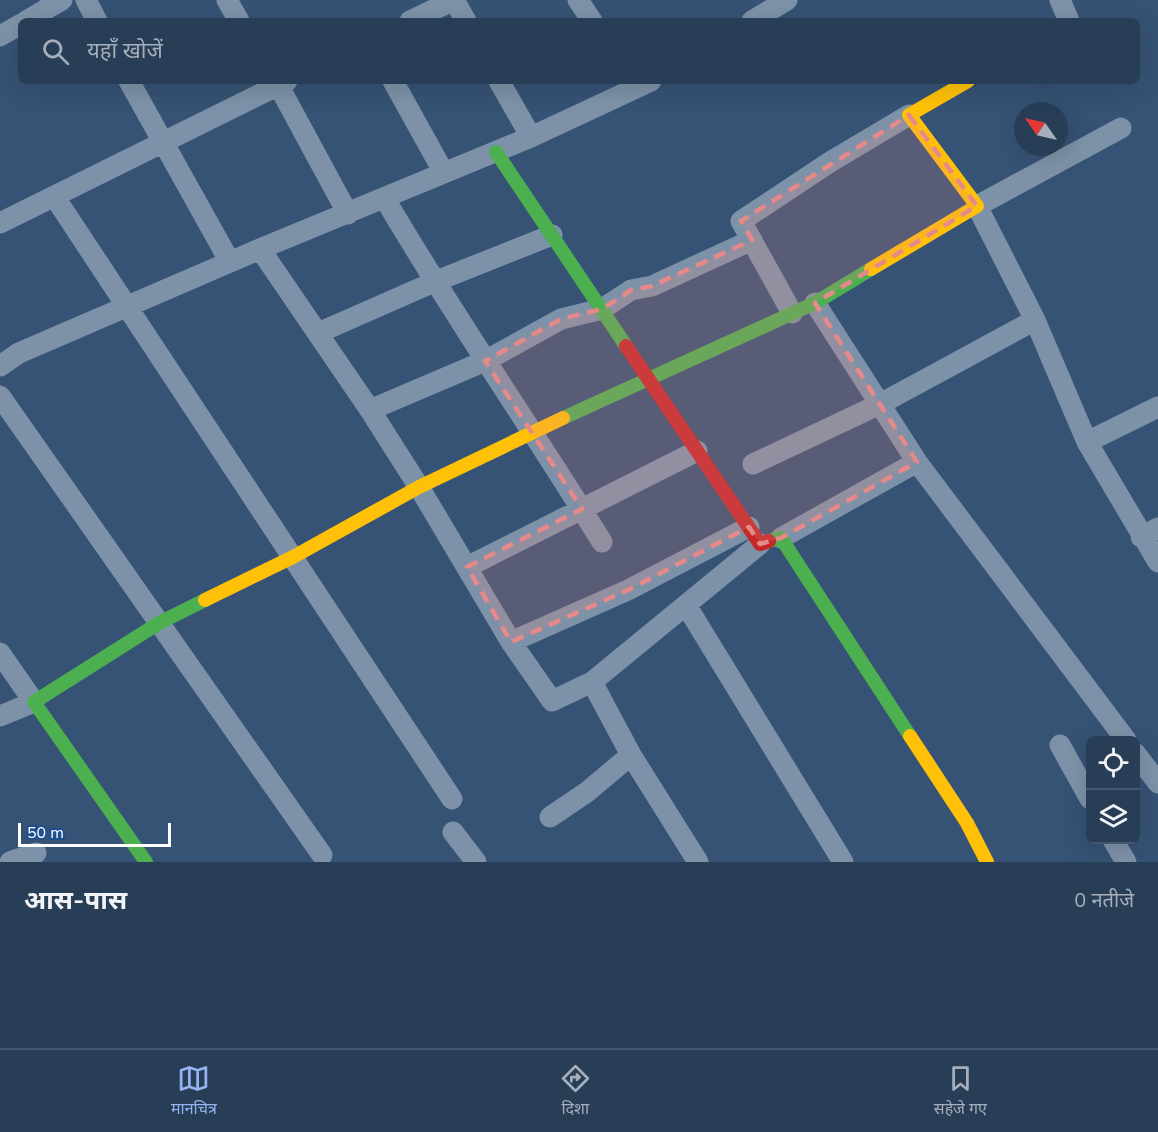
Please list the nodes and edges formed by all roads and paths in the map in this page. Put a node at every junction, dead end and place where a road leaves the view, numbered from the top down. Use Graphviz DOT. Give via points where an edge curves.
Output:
graph roads {
  1 [pos="62,0"];
  2 [pos="86,0"];
  3 [pos="227,0"];
  4 [pos="454,0"];
  5 [pos="578,0"];
  6 [pos="787,0"];
  7 [pos="1060,0"];
  8 [pos="759,11"];
  9 [pos="31,18"];
  10 [pos="95,18"];
  11 [pos="237,18"];
  12 [pos="416,18"];
  13 [pos="464,18"];
  14 [pos="590,18"];
  15 [pos="1068,18"];
  16 [pos="18,26"];
  17 [pos="0,36"];
  18 [pos="131,84"];
  19 [pos="276,84"];
  20 [pos="281,84"];
  21 [pos="395,84"];
  22 [pos="501,84"];
  23 [pos="640,84"];
  24 [pos="963,84"];
  25 [pos="909,115"];
  26 [pos="1121,128"];
  27 [pos="531,137"];
  28 [pos="162,142"];
  29 [pos="496,152"];
  30 [pos="444,173"];
  31 [pos="54,196"];
  32 [pos="385,199"];
  33 [pos="976,206"];
  34 [pos="348,214"];
  35 [pos="0,223"];
  36 [pos="552,235"];
  37 [pos="752,240"];
  38 [pos="260,249"];
  39 [pos="230,262"];
  40 [pos="434,282"];
  41 [pos="815,303"];
  42 [pos="127,307"];
  43 [pos="602,309"];
  44 [pos="792,313"];
  45 [pos="1035,320"];
  46 [pos="318,333"];
  47 [pos="485,361"];
  48 [pos="0,366"];
  49 [pos="648,378"];
  50 [pos="0,396"];
  51 [pos="880,404"];
  52 [pos="1158,407"];
  53 [pos="370,410"];
  54 [pos="534,432"];
  55 [pos="1087,442"];
  56 [pos="697,451"];
  57 [pos="917,462"];
  58 [pos="753,464"];
  59 [pos="419,487"];
  60 [pos="582,509"];
  61 [pos="1150,532"];
  62 [pos="754,536"];
  63 [pos="781,538"];
  64 [pos="602,542"];
  65 [pos="292,557"];
  66 [pos="1158,562"];
  67 [pos="467,567"];
  68 [pos="686,605"];
  69 [pos="159,623"];
  70 [pos="511,642"];
  71 [pos="0,653"];
  72 [pos="592,682"];
  73 [pos="34,702"];
  74 [pos="0,716"];
  75 [pos="1122,736"];
  76 [pos="1060,745"];
  77 [pos="632,755"];
  78 [pos="1140,759"];
  79 [pos="1158,783"];
  80 [pos="1086,792"];
  81 [pos="452,799"];
  82 [pos="550,817"];
  83 [pos="453,832"];
  84 [pos="1115,844"];
  85 [pos="36,853"];
  86 [pos="322,855"];
  87 [pos="10,862"];
  88 [pos="146,862"];
  89 [pos="476,862"];
  90 [pos="698,862"];
  91 [pos="843,862"];
  92 [pos="987,862"];
  93 [pos="1126,862"];
  1 -- 9 [label="street"];
  2 -- 10 [label="street"];
  3 -- 11 [label="street"];
  4 -- 12 [label="street"];
  4 -- 13 [label="street"];
  5 -- 14 [label="street"];
  6 -- 8 [label="street"];
  7 -- 15 [label="street"];
  16 -- 17 [label="street"];
  18 -- 28 [label="street"];
  19 -- 28 [label="street"];
  20 -- 34 [label="street"];
  21 -- 30 [label="street"];
  22 -- 27 [label="street"];
  23 -- 27 [label="street"];
  24 -- 25 [label="street"];
  25 -- 33 [label="street"];
  25 -- 37 [label="street" via="741,221"];
  26 -- 33 [label="street"];
  27 -- 29 [label="street"];
  28 -- 31 [label="street"];
  28 -- 39 [label="street"];
  29 -- 30 [label="street"];
  29 -- 36 [label="street"];
  30 -- 32 [label="street"];
  31 -- 35 [label="street"];
  31 -- 42 [label="street"];
  32 -- 34 [label="street"];
  32 -- 40 [label="street"];
  33 -- 41 [label="street"];
  33 -- 45 [label="street"];
  34 -- 38 [label="street"];
  36 -- 40 [label="street"];
  36 -- 43 [label="street"];
  37 -- 43 [label="street" via="652,286 632,290"];
  37 -- 44 [label="street"];
  38 -- 39 [label="street"];
  38 -- 46 [label="street"];
  39 -- 42 [label="street"];
  40 -- 46 [label="street"];
  40 -- 47 [label="street"];
  41 -- 44 [label="street"];
  41 -- 51 [label="street"];
  42 -- 48 [label="street" via="19,353"];
  42 -- 65 [label="street"];
  43 -- 47 [label="street" via="561,319"];
  43 -- 49 [label="street"];
  44 -- 49 [label="street"];
  45 -- 51 [label="street"];
  45 -- 55 [label="street"];
  46 -- 53 [label="street"];
  47 -- 53 [label="street"];
  47 -- 54 [label="street"];
  49 -- 54 [label="street"];
  49 -- 56 [label="street"];
  50 -- 69 [label="street"];
  51 -- 57 [label="street"];
  51 -- 58 [label="street"];
  52 -- 55 [label="street"];
  53 -- 59 [label="street"];
  54 -- 59 [label="street"];
  54 -- 60 [label="street"];
  55 -- 61 [label="street"];
  56 -- 60 [label="street"];
  56 -- 62 [label="street"];
  57 -- 63 [label="street"];
  57 -- 75 [label="street"];
  59 -- 65 [label="street"];
  59 -- 67 [label="street"];
  60 -- 64 [label="street"];
  60 -- 67 [label="street"];
  61 -- 66 [label="street"];
  62 -- 63 [label="street"];
  62 -- 68 [label="street"];
  62 -- 70 [label="street"];
  63 -- 92 [label="street" via="966,823"];
  65 -- 69 [label="street"];
  65 -- 81 [label="street"];
  67 -- 70 [label="street"];
  68 -- 72 [label="street"];
  68 -- 91 [label="street"];
  69 -- 73 [label="street"];
  69 -- 86 [label="street"];
  70 -- 72 [label="street" via="552,701"];
  71 -- 73 [label="street"];
  72 -- 77 [label="street"];
  73 -- 74 [label="street"];
  73 -- 88 [label="street"];
  76 -- 80 [label="street"];
  77 -- 82 [label="street"];
  77 -- 90 [label="street"];
  78 -- 79 [label="street"];
  83 -- 89 [label="street"];
  84 -- 93 [label="street"];
  85 -- 87 [label="street"];
}
